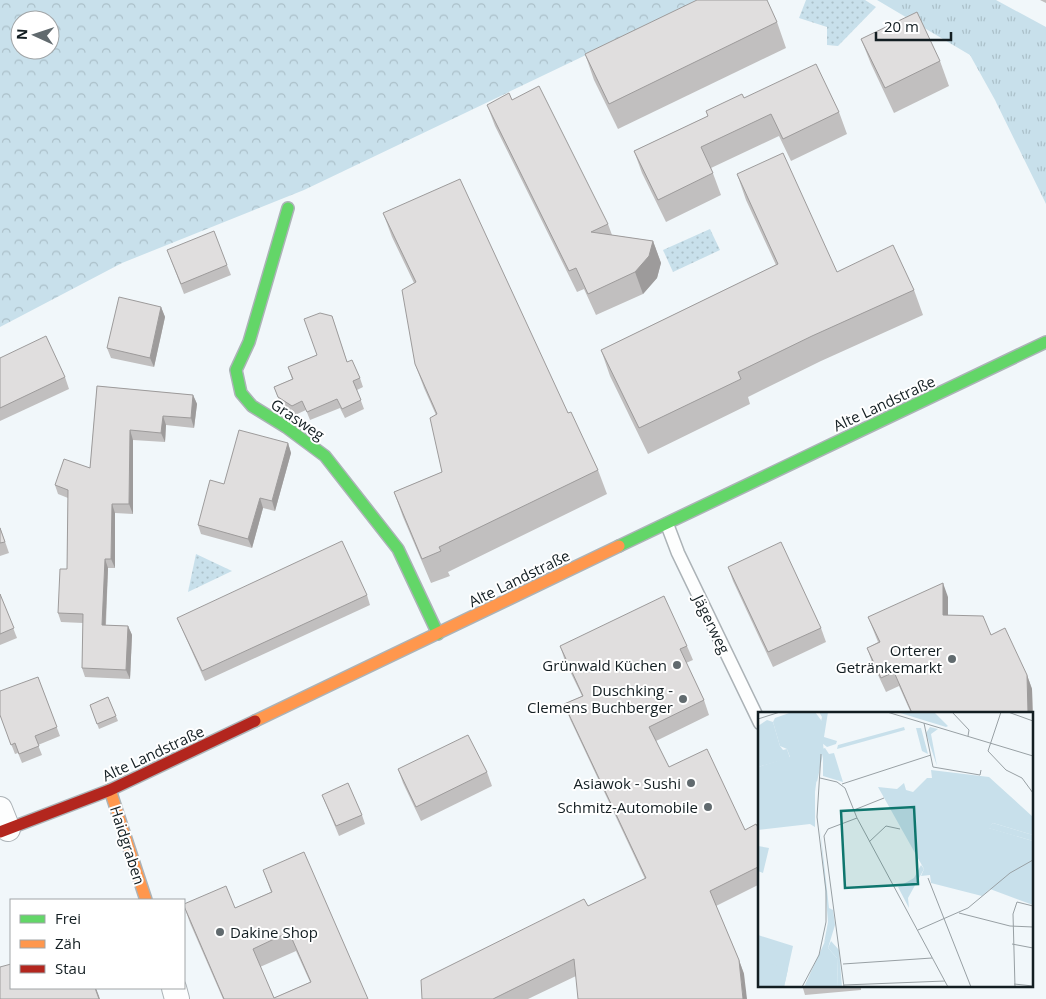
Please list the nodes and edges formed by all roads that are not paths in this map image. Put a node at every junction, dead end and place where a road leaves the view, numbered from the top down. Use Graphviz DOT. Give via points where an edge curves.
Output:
graph roads {
  1 [pos="288,208"];
  2 [pos="1046,342"];
  3 [pos="667,524"];
  4 [pos="438,634"];
  5 [pos="758,718"];
  6 [pos="110,790"];
  7 [pos="3,823"];
  8 [pos="146,899"];
  1 -- 4 [label="main road, Grasweg" via="249,342 236,370 241,393 252,406 325,456 398,549"];
  2 -- 3 [label="main road, Alte Landstraße"];
  3 -- 4 [label="main road, Alte Landstraße"];
  3 -- 5 [label="lane, Jägerweg"];
  4 -- 6 [label="main road, Alte Landstraße"];
  6 -- 7 [label="main road, Alte Landstraße"];
  6 -- 8 [label="main road, Haidgraben"];
}
